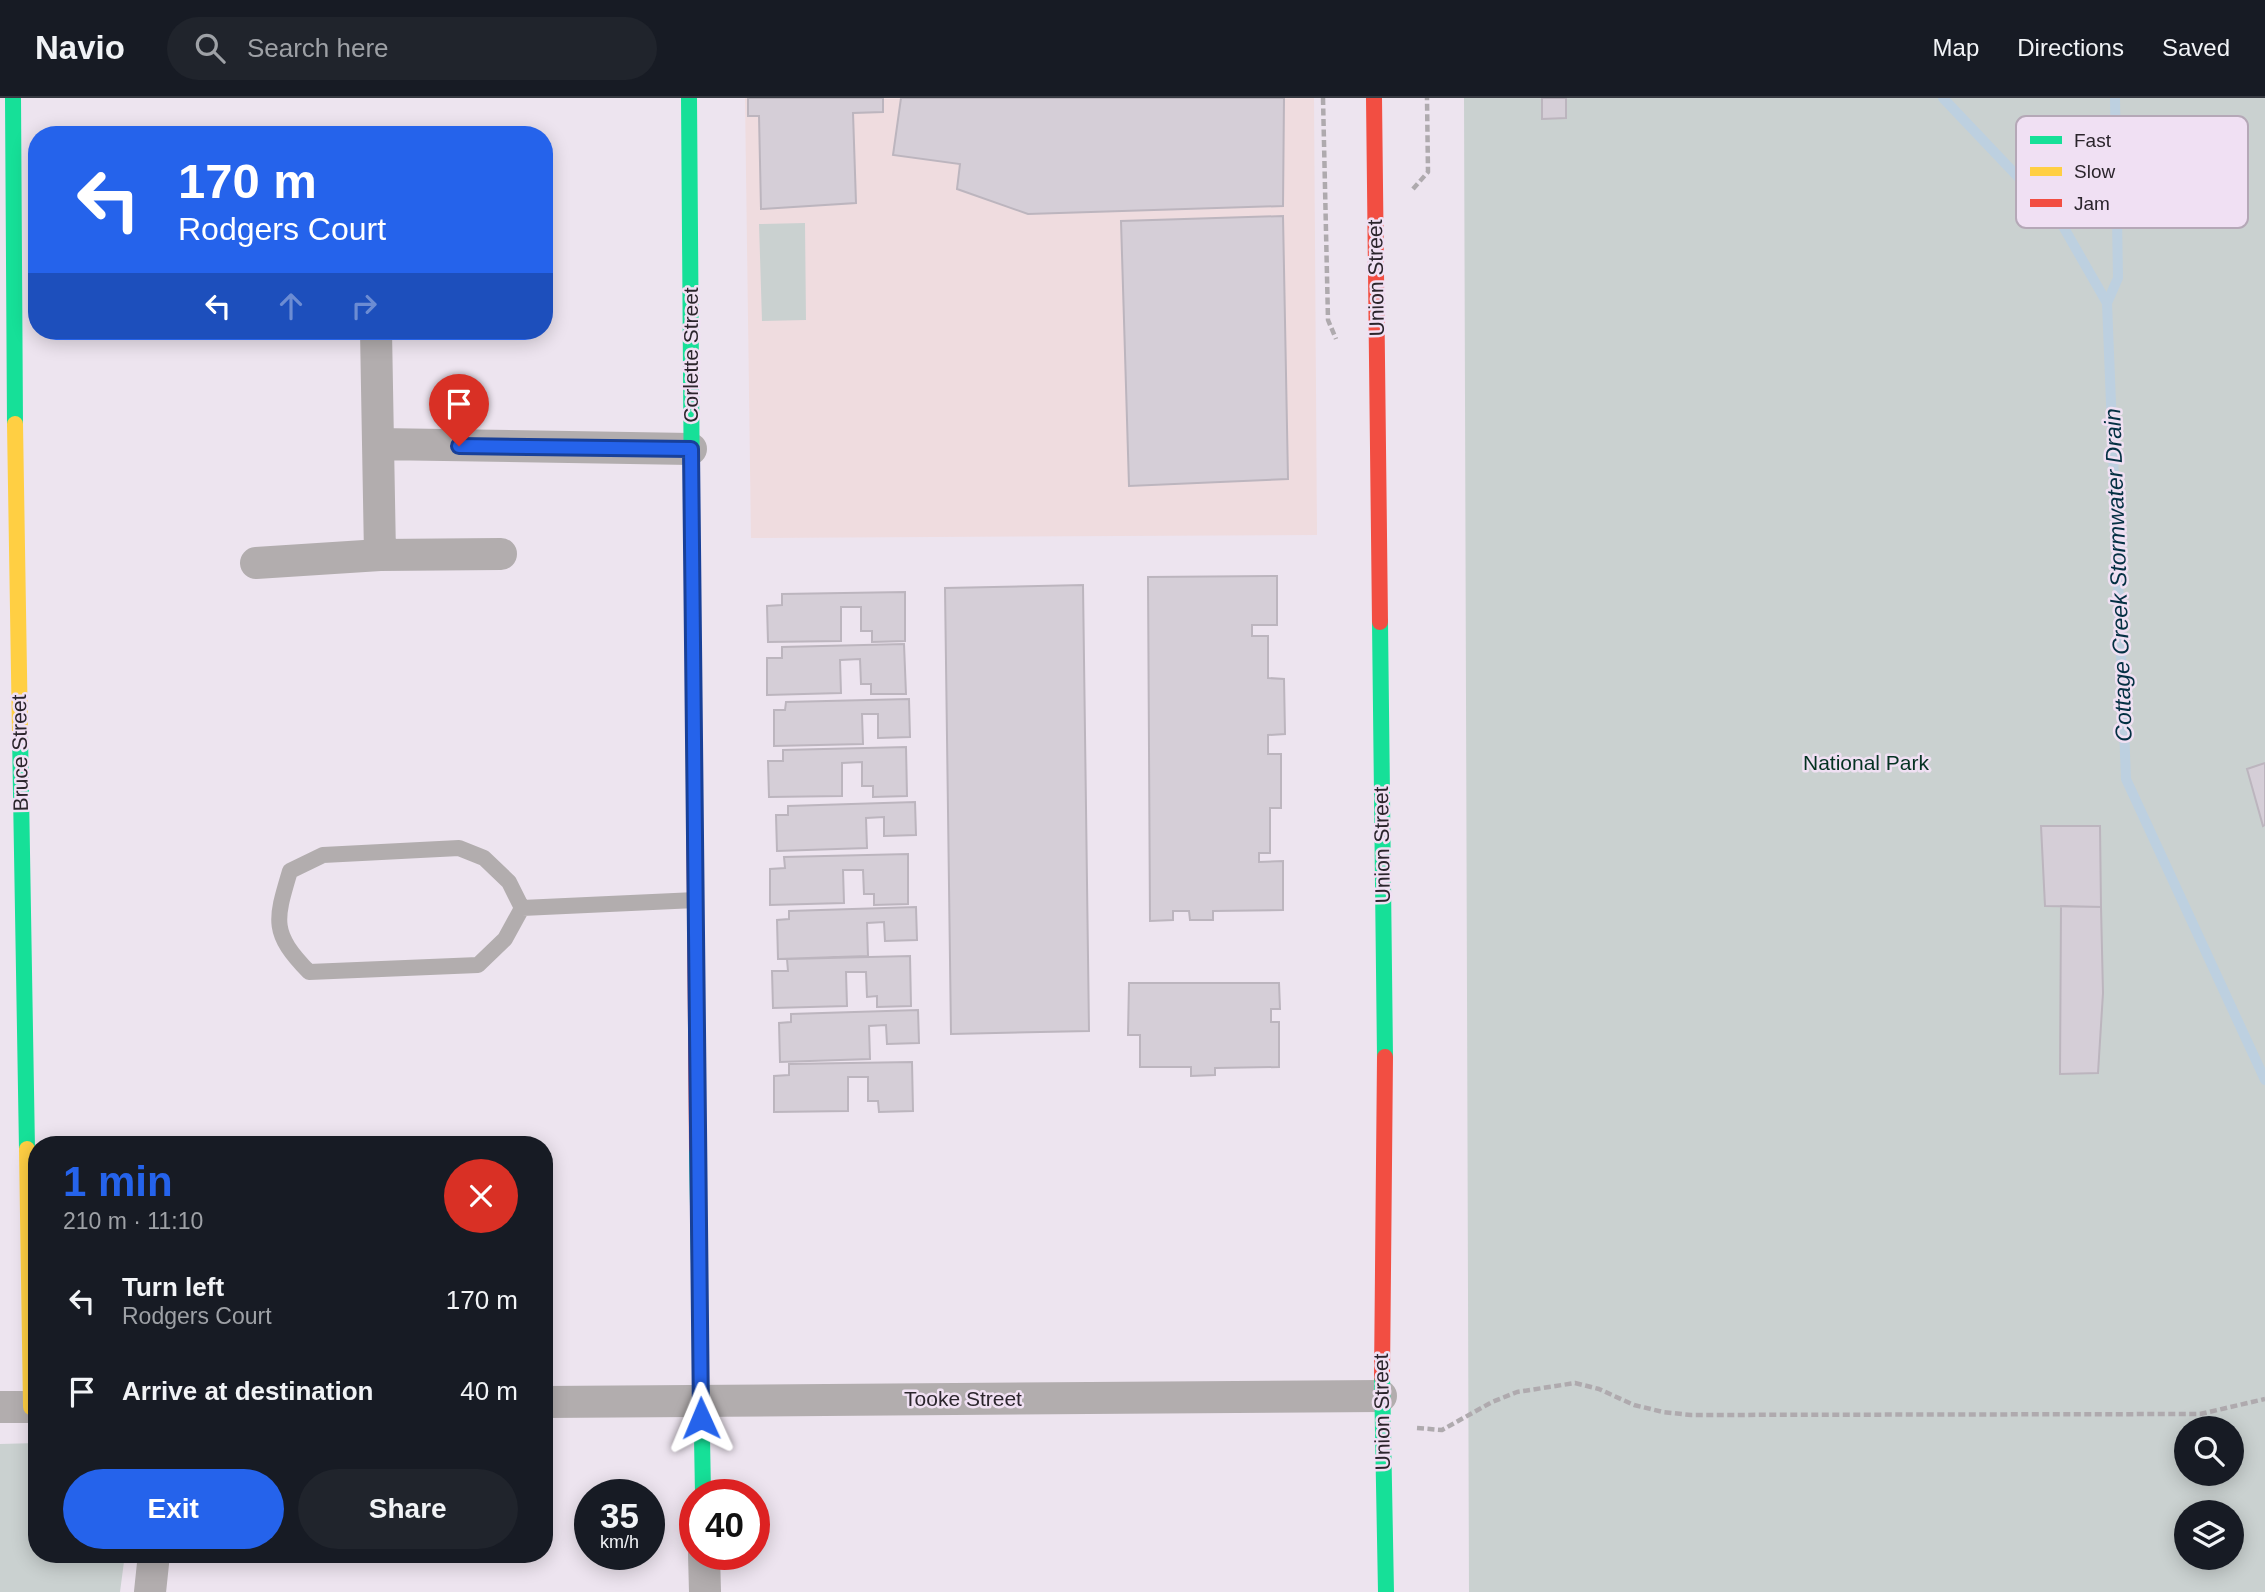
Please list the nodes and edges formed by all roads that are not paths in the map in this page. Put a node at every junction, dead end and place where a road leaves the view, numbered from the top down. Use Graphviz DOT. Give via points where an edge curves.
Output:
graph roads {
  1 [pos="13,98"];
  2 [pos="689,98"];
  3 [pos="1374,98"];
  4 [pos="376,340"];
  5 [pos="7,378"];
  6 [pos="378,444"];
  7 [pos="691,449"];
  8 [pos="501,554"];
  9 [pos="380,555"];
  10 [pos="256,563"];
  11 [pos="10,778"];
  12 [pos="696,900"];
  13 [pos="522,908"];
  14 [pos="28,1250"];
  15 [pos="701,1401"];
  16 [pos="553,1402"];
  17 [pos="0,1407"];
  18 [pos="28,1407"];
  19 [pos="1381,1411"];
  20 [pos="703,1479"];
  21 [pos="153,1563"];
  22 [pos="704,1570"];
  23 [pos="150,1592"];
  24 [pos="705,1592"];
  25 [pos="1386,1592"];
  1 -- 5 [label="street, Bruce Street"];
  2 -- 7 [label="street, Corlette Street"];
  3 -- 19 [label="street, Union Street" via="1385,1069"];
  4 -- 6 [label="street"];
  5 -- 11 [label="street, Bruce Street"];
  6 -- 7 [label="street"];
  6 -- 9 [label="street"];
  7 -- 12 [label="street, Corlette Street"];
  8 -- 9 [label="street"];
  9 -- 10 [label="street"];
  11 -- 14 [label="street, Bruce Street"];
  12 -- 13 [label="lane"];
  12 -- 15 [label="street, Corlette Street"];
  13 -- 13 [label="lane" via="505,939 478,965 309,972 287,949 277,914 290,871 323,855 459,848 484,858 509,882"];
  15 -- 16 [label="street, Tooke Street"];
  15 -- 19 [label="street, Tooke Street"];
  15 -- 20 [label="street, Corlette Street"];
  17 -- 18 [label="street"];
  19 -- 25 [label="street, Union Street"];
  21 -- 23 [label="street"];
  22 -- 24 [label="street"];
}
